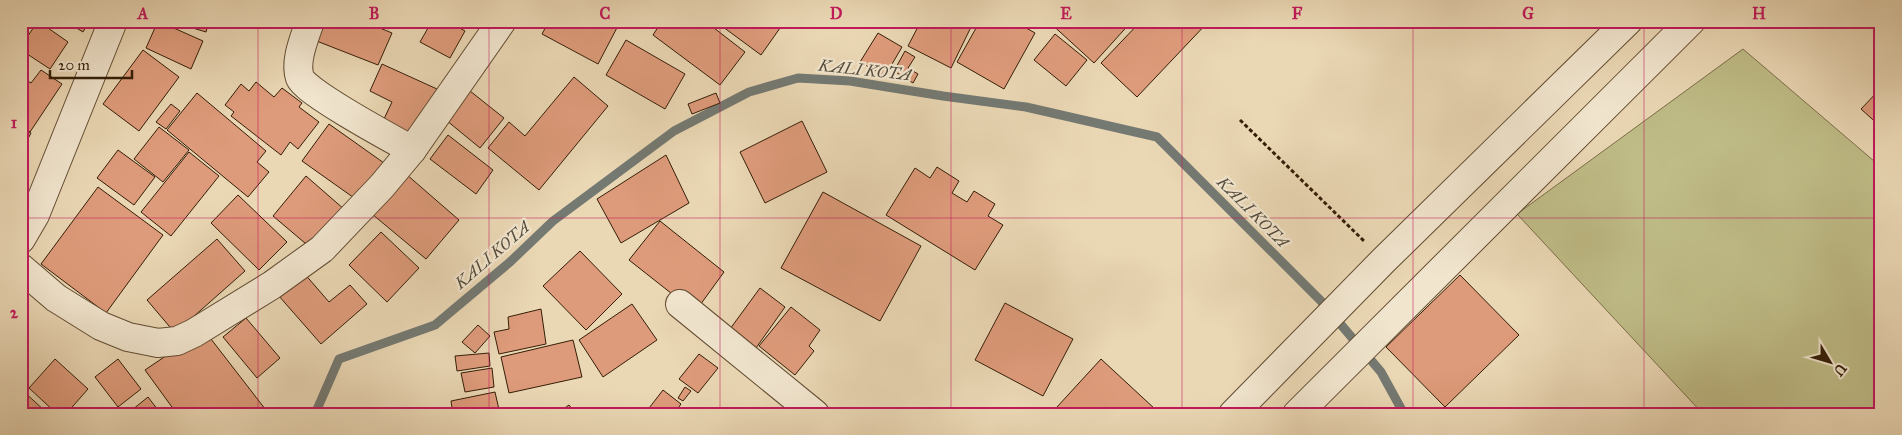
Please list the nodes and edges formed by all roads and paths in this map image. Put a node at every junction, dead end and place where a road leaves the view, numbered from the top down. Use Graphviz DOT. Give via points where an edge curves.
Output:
graph roads {
  1 [pos="113,21"];
  2 [pos="310,21"];
  3 [pos="502,21"];
  4 [pos="1628,21"];
  5 [pos="1691,21"];
  6 [pos="1240,120"];
  7 [pos="412,150"];
  8 [pos="21,239"];
  9 [pos="1384,260"];
  10 [pos="21,268"];
  11 [pos="680,304"];
  12 [pos="815,414"];
  13 [pos="1233,414"];
  14 [pos="1297,414"];
  1 -- 8 [label="street" via="35,215"];
  2 -- 7 [label="street" via="298,66 304,85"];
  3 -- 7 [label="street"];
  4 -- 9 [label="street"];
  5 -- 14 [label="street"];
  6 -- 9 [label="path"];
  7 -- 10 [label="street" via="322,249 272,286 177,341 158,343 128,337 101,326 56,298"];
  9 -- 13 [label="street"];
  11 -- 12 [label="street"];
}
